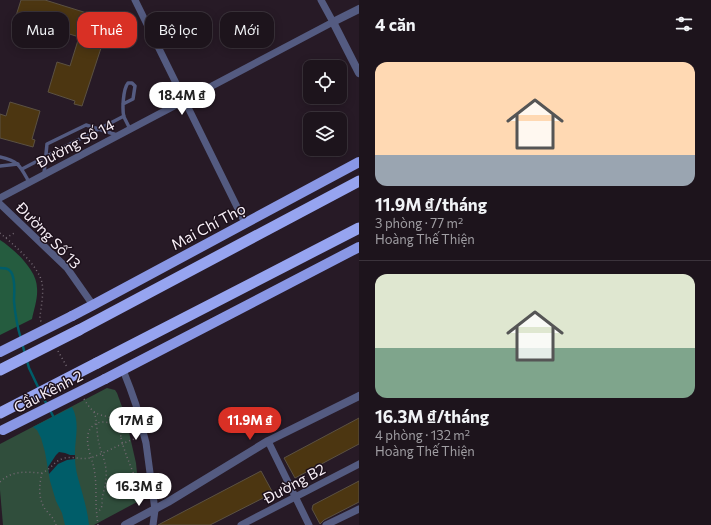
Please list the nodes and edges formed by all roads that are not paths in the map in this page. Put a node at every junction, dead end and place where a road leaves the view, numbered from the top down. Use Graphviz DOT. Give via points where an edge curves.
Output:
graph roads {
  1 [pos="135,0"];
  2 [pos="321,0"];
  3 [pos="359,8"];
  4 [pos="333,22"];
  5 [pos="359,73"];
  6 [pos="184,100"];
  7 [pos="123,104"];
  8 [pos="124,116"];
  9 [pos="99,129"];
  10 [pos="130,129"];
  11 [pos="118,135"];
  12 [pos="0,157"];
  13 [pos="45,157"];
  14 [pos="359,162"];
  15 [pos="18,164"];
  16 [pos="0,166"];
  17 [pos="22,169"];
  18 [pos="44,174"];
  19 [pos="359,181"];
  20 [pos="28,182"];
  21 [pos="0,198"];
  22 [pos="0,204"];
  23 [pos="245,223"];
  24 [pos="359,228"];
  25 [pos="359,247"];
  26 [pos="93,305"];
  27 [pos="0,352"];
  28 [pos="0,370"];
  29 [pos="123,370"];
  30 [pos="359,396"];
  31 [pos="0,414"];
  32 [pos="2,431"];
  33 [pos="268,441"];
  34 [pos="359,464"];
  35 [pos="296,497"];
  36 [pos="359,509"];
  37 [pos="155,510"];
  38 [pos="128,523"];
  39 [pos="153,525"];
  40 [pos="241,525"];
  41 [pos="309,525"];
  42 [pos="326,525"];
  1 -- 6 [label="street"];
  2 -- 4 [label="street"];
  3 -- 4 [label="street"];
  4 -- 5 [label="street"];
  4 -- 6 [label="street, Đường Số 14"];
  6 -- 10 [label="street, Đường Số 14"];
  6 -- 23 [label="street"];
  7 -- 7 [label="lane" via="126,86 132,83 135,86 133,99"];
  7 -- 8 [label="lane"];
  8 -- 9 [label="lane"];
  8 -- 10 [label="lane"];
  9 -- 11 [label="lane"];
  9 -- 13 [label="lane"];
  9 -- 13 [label="lane" via="86,125 47,144"];
  10 -- 11 [label="street, Đường Số 14"];
  11 -- 18 [label="street, Đường Số 14"];
  12 -- 15 [label="lane"];
  13 -- 17 [label="lane"];
  13 -- 18 [label="lane"];
  14 -- 23 [label="main road, Mai Chí Thọ"];
  15 -- 16 [label="lane"];
  15 -- 17 [label="lane"];
  17 -- 20 [label="lane"];
  18 -- 20 [label="street, Đường Số 14"];
  19 -- 28 [label="highway, Mai Chí Thọ, bridge"];
  20 -- 21 [label="street, Đường Số 14"];
  22 -- 26 [label="street, Đường Số 13" via="67,268"];
  23 -- 26 [label="main road, Mai Chí Thọ"];
  24 -- 31 [label="highway, Cầu Kênh 2, bridge"];
  25 -- 29 [label="main road"];
  26 -- 27 [label="main road, Mai Chí Thọ, bridge"];
  29 -- 32 [label="main road, Cầu Kênh 2, bridge"];
  29 -- 37 [label="street" via="143,430"];
  30 -- 33 [label="street"];
  33 -- 35 [label="street"];
  33 -- 37 [label="street"];
  34 -- 35 [label="street, Đường B2"];
  35 -- 40 [label="street, Đường B2"];
  35 -- 41 [label="street"];
  36 -- 42 [label="street"];
  37 -- 38 [label="street"];
  37 -- 39 [label="street"];
}
